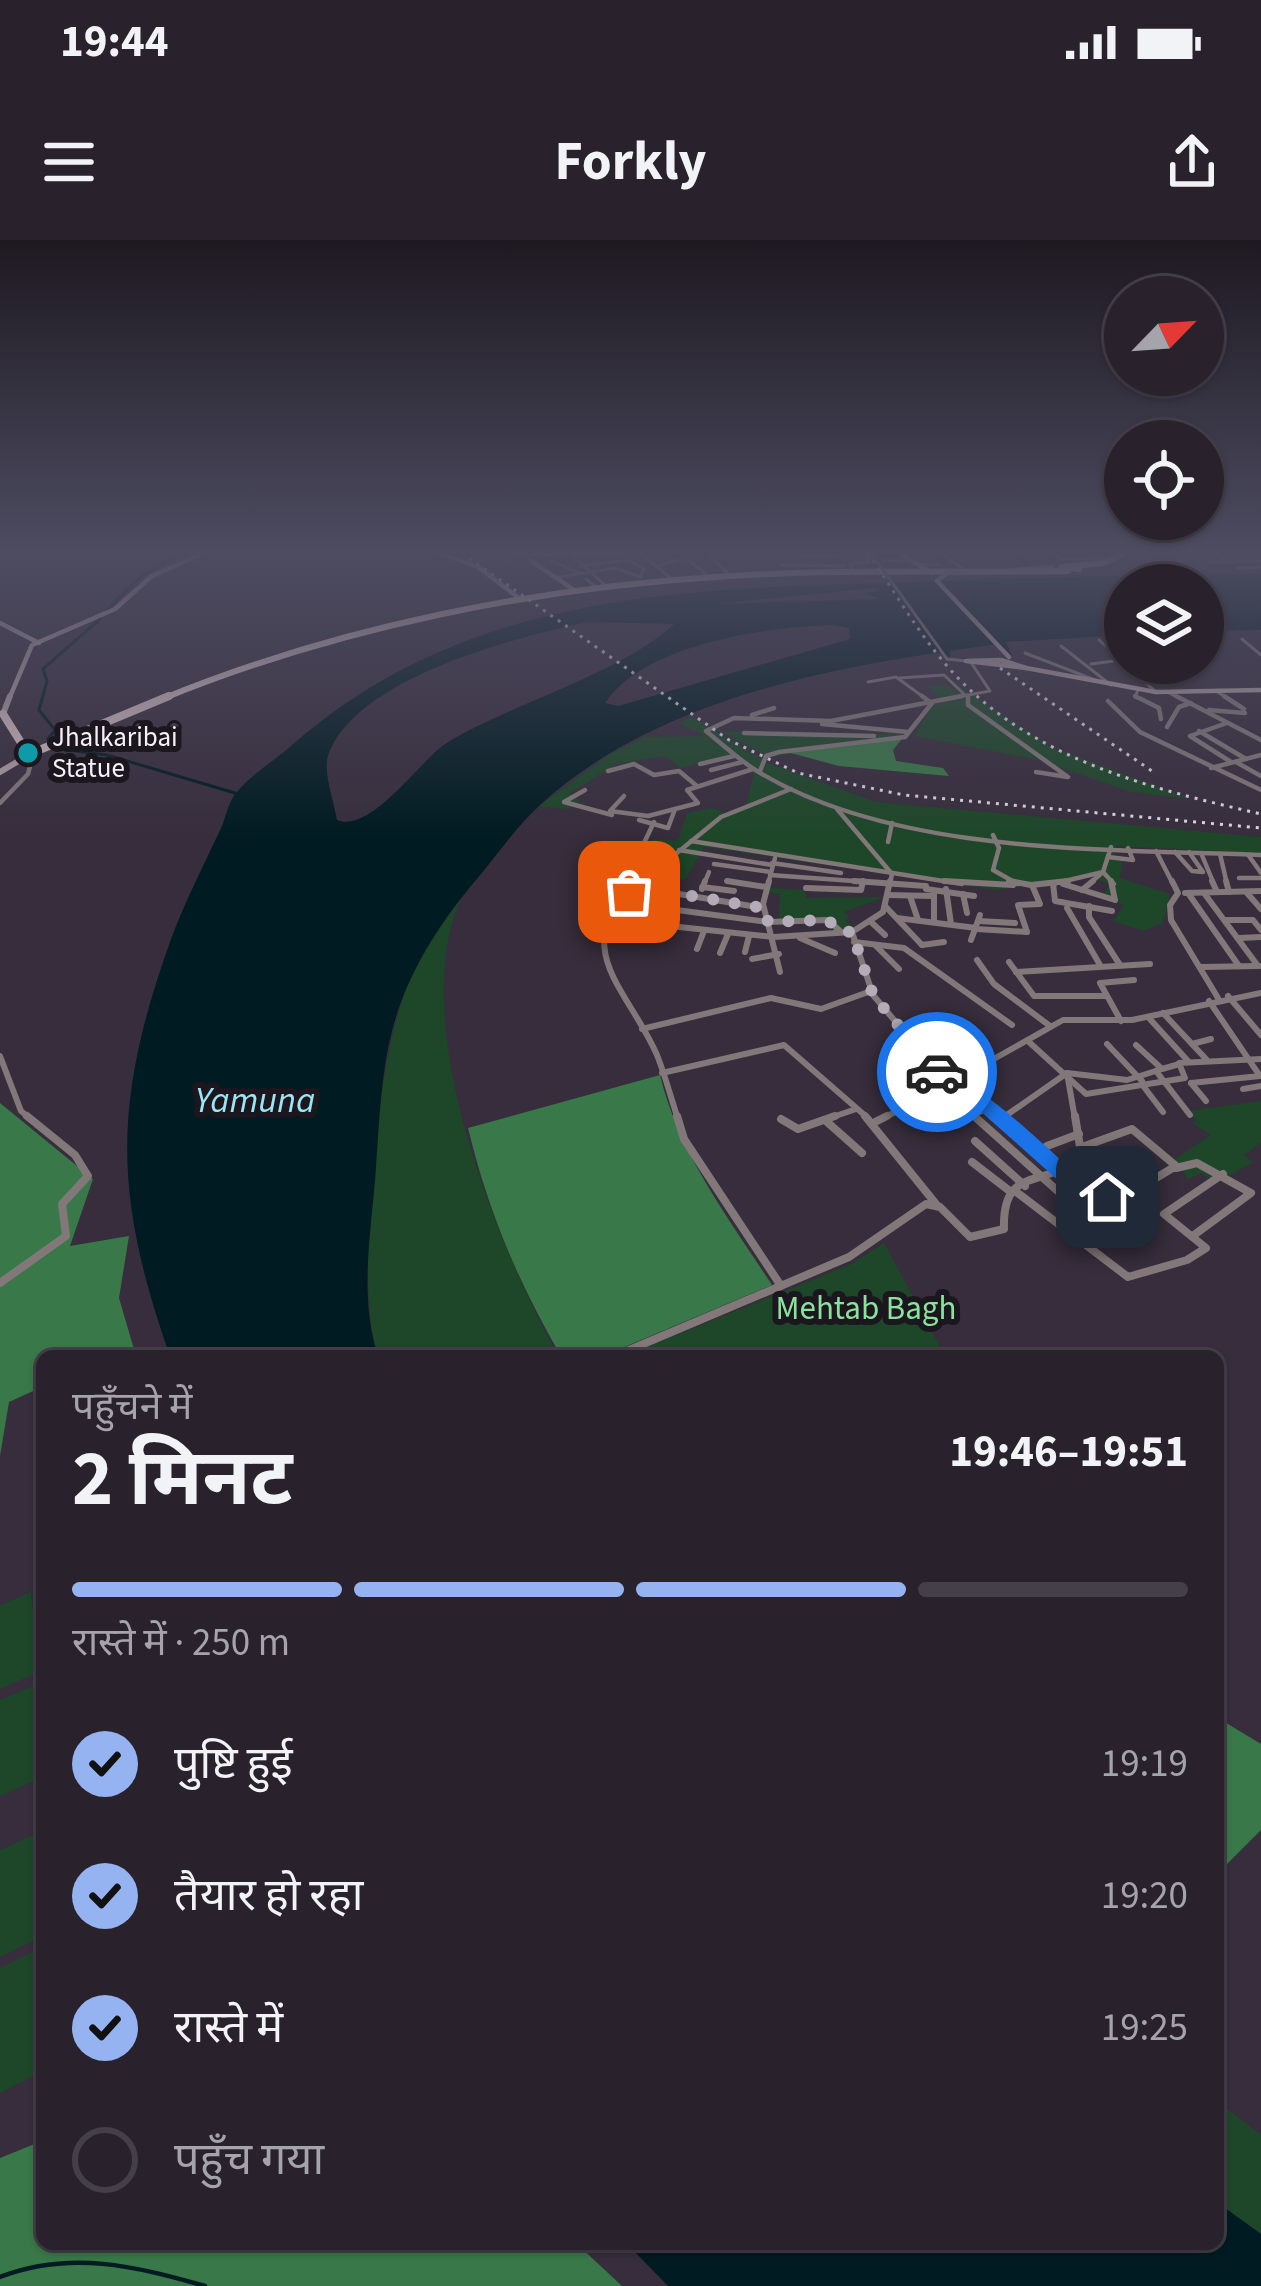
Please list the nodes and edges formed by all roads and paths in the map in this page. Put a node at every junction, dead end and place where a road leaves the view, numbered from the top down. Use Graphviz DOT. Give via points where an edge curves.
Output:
graph roads {
  1 [pos="31,648"];
  2 [pos="303,648"];
  3 [pos="308,648"];
  4 [pos="939,648"];
  5 [pos="998,648"];
  6 [pos="1065,648"];
  7 [pos="1025,653"];
  8 [pos="1008,660"];
  9 [pos="968,661"];
  10 [pos="1104,662"];
  11 [pos="1090,664"];
  12 [pos="899,678"];
  13 [pos="868,682"];
  14 [pos="1104,682"];
  15 [pos="1104,683"];
  16 [pos="1104,684"];
  17 [pos="1106,684"];
  18 [pos="1148,684"];
  19 [pos="1138,690"];
  20 [pos="1261,691"];
  21 [pos="1156,692"];
  22 [pos="1169,693"];
  23 [pos="1187,693"];
  24 [pos="1219,693"];
  25 [pos="967,696"];
  26 [pos="1108,701"];
  27 [pos="932,702"];
  28 [pos="1192,703"];
  29 [pos="774,708"];
  30 [pos="1208,710"];
  31 [pos="4,716"];
  32 [pos="746,718"];
  33 [pos="1161,719"];
  34 [pos="814,722"];
  35 [pos="1229,722"];
  36 [pos="1167,727"];
  37 [pos="1199,731"];
  38 [pos="849,732"];
  39 [pos="912,732"];
  40 [pos="744,734"];
  41 [pos="874,736"];
  42 [pos="1261,740"];
  43 [pos="38,749"];
  44 [pos="1261,755"];
  45 [pos="735,756"];
  46 [pos="1246,759"];
  47 [pos="744,761"];
  48 [pos="1232,762"];
  49 [pos="700,764"];
  50 [pos="1211,768"];
  51 [pos="0,770"];
  52 [pos="711,770"];
  53 [pos="757,770"];
  54 [pos="608,771"];
  55 [pos="1036,772"];
  56 [pos="1261,776"];
  57 [pos="700,786"];
  58 [pos="792,788"];
  59 [pos="585,790"];
  60 [pos="1261,790"];
  61 [pos="624,796"];
  62 [pos="0,802"];
  63 [pos="698,802"];
  64 [pos="836,807"];
  65 [pos="676,808"];
  66 [pos="654,822"];
  67 [pos="892,823"];
  68 [pos="993,835"];
  69 [pos="691,841"];
  70 [pos="888,842"];
  71 [pos="644,843"];
  72 [pos="1111,847"];
  73 [pos="1128,848"];
  74 [pos="1140,849"];
  75 [pos="680,850"];
  76 [pos="1155,850"];
  77 [pos="1170,851"];
  78 [pos="1189,852"];
  79 [pos="1201,853"];
  80 [pos="1220,854"];
  81 [pos="1248,854"];
  82 [pos="1108,856"];
  83 [pos="1260,856"];
  84 [pos="1147,862"];
  85 [pos="772,866"];
  86 [pos="841,872"];
  87 [pos="1103,872"];
  88 [pos="1200,873"];
  89 [pos="1188,875"];
  90 [pos="1261,876"];
  91 [pos="892,878"];
  92 [pos="1239,878"];
  93 [pos="727,881"];
  94 [pos="863,881"];
  95 [pos="1055,883"];
  96 [pos="1214,883"];
  97 [pos="1013,885"];
  98 [pos="1032,885"];
  99 [pos="702,887"];
  100 [pos="766,887"];
  101 [pos="946,887"];
  102 [pos="982,887"];
  103 [pos="806,888"];
  104 [pos="928,888"];
  105 [pos="1082,890"];
  106 [pos="734,891"];
  107 [pos="1246,891"];
  108 [pos="629,892"];
  109 [pos="1204,892"];
  110 [pos="1217,892"];
  111 [pos="1229,892"];
  112 [pos="1260,892"];
  113 [pos="1178,893"];
  114 [pos="1188,893"];
  115 [pos="968,894"];
  116 [pos="700,896"];
  117 [pos="887,896"];
  118 [pos="910,896"];
  119 [pos="885,906"];
  120 [pos="1089,906"];
  121 [pos="654,907"];
  122 [pos="764,908"];
  123 [pos="1067,908"];
  124 [pos="1261,909"];
  125 [pos="1112,911"];
  126 [pos="968,913"];
  127 [pos="715,915"];
  128 [pos="897,918"];
  129 [pos="918,920"];
  130 [pos="1225,920"];
  131 [pos="870,921"];
  132 [pos="768,922"];
  133 [pos="934,922"];
  134 [pos="978,923"];
  135 [pos="1015,923"];
  136 [pos="951,924"];
  137 [pos="679,927"];
  138 [pos="706,931"];
  139 [pos="840,931"];
  140 [pos="852,932"];
  141 [pos="728,934"];
  142 [pos="885,935"];
  143 [pos="749,936"];
  144 [pos="774,937"];
  145 [pos="798,937"];
  146 [pos="1237,938"];
  147 [pos="1261,938"];
  148 [pos="971,940"];
  149 [pos="944,942"];
  150 [pos="854,943"];
  151 [pos="875,945"];
  152 [pos="922,945"];
  153 [pos="899,946"];
  154 [pos="1244,947"];
  155 [pos="697,949"];
  156 [pos="720,952"];
  157 [pos="745,952"];
  158 [pos="835,953"];
  159 [pos="779,954"];
  160 [pos="752,959"];
  161 [pos="977,960"];
  162 [pos="1009,962"];
  163 [pos="1150,964"];
  164 [pos="1101,966"];
  165 [pos="1121,966"];
  166 [pos="1239,966"];
  167 [pos="1259,966"];
  168 [pos="1201,967"];
  169 [pos="899,969"];
  170 [pos="780,972"];
  171 [pos="1016,972"];
  172 [pos="1135,980"];
  173 [pos="871,991"];
  174 [pos="1260,994"];
  175 [pos="1106,996"];
  176 [pos="1228,996"];
  177 [pos="1214,1000"];
  178 [pos="1162,1013"];
  179 [pos="1148,1017"];
  180 [pos="1121,1021"];
  181 [pos="1012,1025"];
  182 [pos="1050,1026"];
  183 [pos="642,1029"];
  184 [pos="1261,1035"];
  185 [pos="1211,1040"];
  186 [pos="1029,1042"];
  187 [pos="1107,1044"];
  188 [pos="1192,1044"];
  189 [pos="1136,1045"];
  190 [pos="0,1056"];
  191 [pos="1261,1059"];
  192 [pos="1207,1060"];
  193 [pos="1249,1060"];
  194 [pos="1189,1062"];
  195 [pos="1176,1065"];
  196 [pos="1159,1070"];
  197 [pos="662,1073"];
  198 [pos="1067,1073"];
  199 [pos="1188,1080"];
  200 [pos="951,1083"];
  201 [pos="1144,1083"];
  202 [pos="1164,1083"];
  203 [pos="1261,1086"];
  204 [pos="1243,1089"];
  205 [pos="930,1095"];
  206 [pos="1206,1101"];
  207 [pos="988,1108"];
  208 [pos="857,1109"];
  209 [pos="1163,1112"];
  210 [pos="949,1113"];
  211 [pos="973,1115"];
  212 [pos="1190,1115"];
  213 [pos="782,1119"];
  214 [pos="1000,1119"];
  215 [pos="825,1120"];
  216 [pos="962,1120"];
  217 [pos="873,1123"];
  218 [pos="1080,1134"];
  219 [pos="975,1141"];
  220 [pos="1047,1146"];
  221 [pos="1082,1147"];
  222 [pos="862,1153"];
  223 [pos="972,1162"];
  224 [pos="1076,1163"];
  225 [pos="1175,1168"];
  226 [pos="1061,1173"];
  227 [pos="1223,1174"];
  228 [pos="1041,1179"];
  229 [pos="1119,1179"];
  230 [pos="1024,1186"];
  231 [pos="1012,1191"];
  232 [pos="1251,1193"];
  233 [pos="1261,1198"];
  234 [pos="1094,1202"];
  235 [pos="936,1204"];
  236 [pos="1194,1235"];
  237 [pos="0,1283"];
  238 [pos="781,1286"];
  239 [pos="629,1350"];
  1 -- 31 [label="main road"];
  2 -- 43 [label="main road" via="169,691"];
  3 -- 43 [label="main road" via="202,681"];
  4 -- 9 [label="street, bridge" via="947,659"];
  5 -- 8 [label="main road, bridge"];
  6 -- 11 [label="street"];
  7 -- 15 [label="street"];
  8 -- 9 [label="main road"];
  8 -- 16 [label="main road"];
  9 -- 25 [label="street" via="992,689"];
  10 -- 11 [label="street"];
  11 -- 14 [label="street"];
  12 -- 13 [label="street"];
  12 -- 25 [label="street" via="944,674"];
  12 -- 27 [label="street"];
  17 -- 19 [label="main road"];
  18 -- 21 [label="street"];
  19 -- 21 [label="main road"];
  19 -- 33 [label="street" via="1135,697 1159,708"];
  20 -- 23 [label="main road"];
  20 -- 24 [label="main road"];
  21 -- 22 [label="main road"];
  22 -- 23 [label="main road"];
  22 -- 28 [label="street"];
  23 -- 24 [label="main road"];
  24 -- 30 [label="street" via="1244,711"];
  25 -- 27 [label="street"];
  25 -- 55 [label="street" via="968,705 1068,777"];
  26 -- 50 [label="street" via="1140,732"];
  27 -- 34 [label="street"];
  27 -- 39 [label="street"];
  28 -- 30 [label="street"];
  28 -- 36 [label="street" via="1180,706"];
  29 -- 32 [label="street"];
  30 -- 35 [label="street"];
  31 -- 43 [label="main road"];
  32 -- 34 [label="street"];
  32 -- 45 [label="street" via="706,729"];
  34 -- 38 [label="street"];
  35 -- 37 [label="street"];
  35 -- 42 [label="street"];
  37 -- 46 [label="street"];
  37 -- 48 [label="street" via="1190,737"];
  38 -- 39 [label="street"];
  38 -- 40 [label="street"];
  38 -- 41 [label="street"];
  39 -- 53 [label="street" via="770,754"];
  43 -- 51 [label="main road"];
  43 -- 62 [label="street" via="28,774"];
  44 -- 46 [label="street"];
  45 -- 47 [label="street"];
  45 -- 49 [label="street"];
  46 -- 48 [label="street"];
  47 -- 52 [label="street"];
  47 -- 53 [label="street"];
  48 -- 50 [label="street"];
  48 -- 56 [label="street"];
  50 -- 60 [label="street"];
  53 -- 57 [label="street"];
  53 -- 58 [label="street"];
  54 -- 57 [label="street" via="630,764 655,775 679,771"];
  57 -- 63 [label="street"];
  57 -- 63 [label="street" via="686,791"];
  58 -- 64 [label="street"];
  58 -- 69 [label="street" via="731,811"];
  59 -- 66 [label="street" via="564,802"];
  61 -- 65 [label="street" via="610,812 648,816"];
  63 -- 65 [label="street"];
  64 -- 67 [label="street"];
  64 -- 91 [label="street"];
  65 -- 66 [label="street" via="668,828"];
  66 -- 71 [label="street"];
  67 -- 68 [label="street"];
  67 -- 70 [label="street"];
  68 -- 72 [label="street"];
  68 -- 97 [label="street" via="993,870"];
  69 -- 75 [label="street"];
  69 -- 85 [label="street"];
  72 -- 73 [label="street"];
  72 -- 82 [label="street"];
  73 -- 74 [label="street"];
  73 -- 82 [label="street" via="1132,860"];
  74 -- 76 [label="street"];
  74 -- 84 [label="street"];
  75 -- 85 [label="street"];
  75 -- 108 [label="street"];
  76 -- 77 [label="street"];
  76 -- 113 [label="street"];
  77 -- 78 [label="street"];
  77 -- 88 [label="street"];
  77 -- 89 [label="street"];
  78 -- 79 [label="street"];
  78 -- 88 [label="street"];
  79 -- 80 [label="street"];
  79 -- 96 [label="street"];
  80 -- 81 [label="street"];
  80 -- 111 [label="street"];
  81 -- 83 [label="street"];
  81 -- 90 [label="street"];
  82 -- 87 [label="street"];
  85 -- 86 [label="street"];
  85 -- 91 [label="street"];
  85 -- 94 [label="street"];
  85 -- 99 [label="street" via="711,868"];
  85 -- 100 [label="street"];
  87 -- 95 [label="street"];
  87 -- 105 [label="street"];
  87 -- 105 [label="street" via="1115,900"];
  88 -- 96 [label="street"];
  90 -- 92 [label="street"];
  91 -- 94 [label="street"];
  91 -- 104 [label="street"];
  91 -- 117 [label="street"];
  93 -- 100 [label="street"];
  94 -- 103 [label="street" via="861,890"];
  95 -- 98 [label="street"];
  95 -- 105 [label="street"];
  95 -- 120 [label="street" via="1055,901"];
  96 -- 110 [label="street"];
  97 -- 98 [label="street"];
  97 -- 102 [label="street"];
  98 -- 134 [label="street" via="1040,904 1018,905 1028,932"];
  99 -- 106 [label="street"];
  99 -- 116 [label="street"];
  100 -- 122 [label="street"];
  101 -- 102 [label="street"];
  101 -- 104 [label="street"];
  101 -- 104 [label="street"];
  101 -- 115 [label="street"];
  101 -- 136 [label="street"];
  102 -- 115 [label="street"];
  104 -- 118 [label="street"];
  104 -- 133 [label="street"];
  107 -- 111 [label="street"];
  107 -- 112 [label="street"];
  107 -- 124 [label="street"];
  108 -- 116 [label="street"];
  108 -- 183 [label="street" via="606,919 605,968"];
  109 -- 110 [label="street"];
  109 -- 114 [label="street"];
  109 -- 130 [label="street"];
  110 -- 111 [label="street"];
  113 -- 114 [label="street"];
  113 -- 168 [label="street" via="1170,916"];
  114 -- 166 [label="street"];
  115 -- 126 [label="street"];
  116 -- 122 [label="street"];
  117 -- 118 [label="street"];
  117 -- 119 [label="street"];
  118 -- 129 [label="street"];
  119 -- 128 [label="street"];
  119 -- 131 [label="street"];
  120 -- 125 [label="street"];
  120 -- 165 [label="street"];
  121 -- 127 [label="street"];
  122 -- 132 [label="street"];
  123 -- 164 [label="street"];
  127 -- 132 [label="street"];
  127 -- 138 [label="street"];
  128 -- 129 [label="street"];
  128 -- 152 [label="street"];
  129 -- 133 [label="street"];
  130 -- 146 [label="street"];
  130 -- 147 [label="street" via="1252,920"];
  131 -- 140 [label="street"];
  131 -- 142 [label="street"];
  132 -- 139 [label="street" via="828,920"];
  132 -- 144 [label="street"];
  133 -- 136 [label="street"];
  134 -- 135 [label="street"];
  134 -- 136 [label="street"];
  134 -- 148 [label="street"];
  137 -- 138 [label="street"];
  138 -- 141 [label="street"];
  138 -- 155 [label="street"];
  139 -- 140 [label="street"];
  139 -- 145 [label="street"];
  140 -- 150 [label="street"];
  141 -- 143 [label="street"];
  141 -- 156 [label="street"];
  143 -- 144 [label="street"];
  143 -- 157 [label="street"];
  144 -- 145 [label="street"];
  144 -- 159 [label="street"];
  145 -- 158 [label="street"];
  146 -- 147 [label="street"];
  146 -- 154 [label="street"];
  147 -- 154 [label="street"];
  149 -- 152 [label="street"];
  150 -- 151 [label="street"];
  150 -- 173 [label="street"];
  151 -- 153 [label="street"];
  151 -- 169 [label="street"];
  152 -- 153 [label="street"];
  153 -- 181 [label="street"];
  154 -- 167 [label="street"];
  159 -- 160 [label="street"];
  159 -- 170 [label="street"];
  161 -- 182 [label="street" via="994,984"];
  162 -- 171 [label="street"];
  163 -- 165 [label="street"];
  164 -- 165 [label="street"];
  164 -- 171 [label="street"];
  166 -- 167 [label="street"];
  166 -- 168 [label="street"];
  168 -- 177 [label="street"];
  171 -- 175 [label="street" via="1034,997"];
  172 -- 175 [label="street" via="1101,982"];
  173 -- 183 [label="street" via="823,1010 796,1012 771,998"];
  173 -- 200 [label="street"];
  174 -- 176 [label="street"];
  175 -- 180 [label="street"];
  176 -- 177 [label="street"];
  176 -- 184 [label="street"];
  177 -- 178 [label="street"];
  177 -- 193 [label="street"];
  178 -- 179 [label="street"];
  178 -- 188 [label="street"];
  179 -- 180 [label="street"];
  179 -- 194 [label="street"];
  180 -- 182 [label="street" via="1075,1017"];
  182 -- 186 [label="street"];
  183 -- 197 [label="street"];
  185 -- 188 [label="street"];
  186 -- 198 [label="street"];
  186 -- 200 [label="street"];
  187 -- 201 [label="street"];
  188 -- 192 [label="street"];
  189 -- 196 [label="street"];
  190 -- 237 [label="street" via="21,1111 75,1155 88,1176 62,1204 65,1236"];
  191 -- 193 [label="street"];
  192 -- 193 [label="street"];
  192 -- 194 [label="street"];
  193 -- 199 [label="street" via="1258,1077"];
  194 -- 195 [label="street"];
  195 -- 196 [label="street"];
  195 -- 199 [label="street"];
  196 -- 201 [label="street"];
  196 -- 202 [label="street"];
  197 -- 208 [label="street" via="784,1045"];
  197 -- 238 [label="street" via="698,1164"];
  198 -- 201 [label="street"];
  198 -- 201 [label="street" via="1085,1094"];
  198 -- 214 [label="street"];
  198 -- 218 [label="street"];
  199 -- 202 [label="street"];
  199 -- 206 [label="street"];
  200 -- 205 [label="street"];
  200 -- 207 [label="street"];
  201 -- 202 [label="street"];
  201 -- 209 [label="street"];
  202 -- 212 [label="street"];
  203 -- 204 [label="street"];
  205 -- 210 [label="street"];
  205 -- 217 [label="street"];
  207 -- 211 [label="street"];
  207 -- 214 [label="street"];
  208 -- 215 [label="street"];
  208 -- 217 [label="street"];
  211 -- 216 [label="street"];
  211 -- 228 [label="street"];
  213 -- 215 [label="street" via="798,1129"];
  214 -- 226 [label="street"];
  215 -- 222 [label="street"];
  217 -- 235 [label="street"];
  218 -- 220 [label="street"];
  218 -- 221 [label="street"];
  219 -- 230 [label="street"];
  221 -- 224 [label="street"];
  221 -- 225 [label="street" via="1132,1129"];
  223 -- 231 [label="street"];
  224 -- 226 [label="street"];
  224 -- 229 [label="street" via="1102,1183"];
  225 -- 227 [label="street" via="1194,1162"];
  225 -- 234 [label="street" via="1119,1200"];
  226 -- 228 [label="street"];
  226 -- 234 [label="street"];
  227 -- 232 [label="street"];
  227 -- 236 [label="street" via="1164,1214"];
  228 -- 230 [label="street"];
  228 -- 234 [label="street" via="1080,1211"];
  230 -- 231 [label="street"];
  231 -- 235 [label="street" via="1003,1202 1005,1228 974,1238"];
  231 -- 236 [label="street" via="1046,1209 1125,1276 1192,1258 1208,1246"];
  232 -- 233 [label="street"];
  232 -- 236 [label="street"];
  235 -- 238 [label="street" via="916,1208 849,1257"];
  238 -- 239 [label="street"];
}
